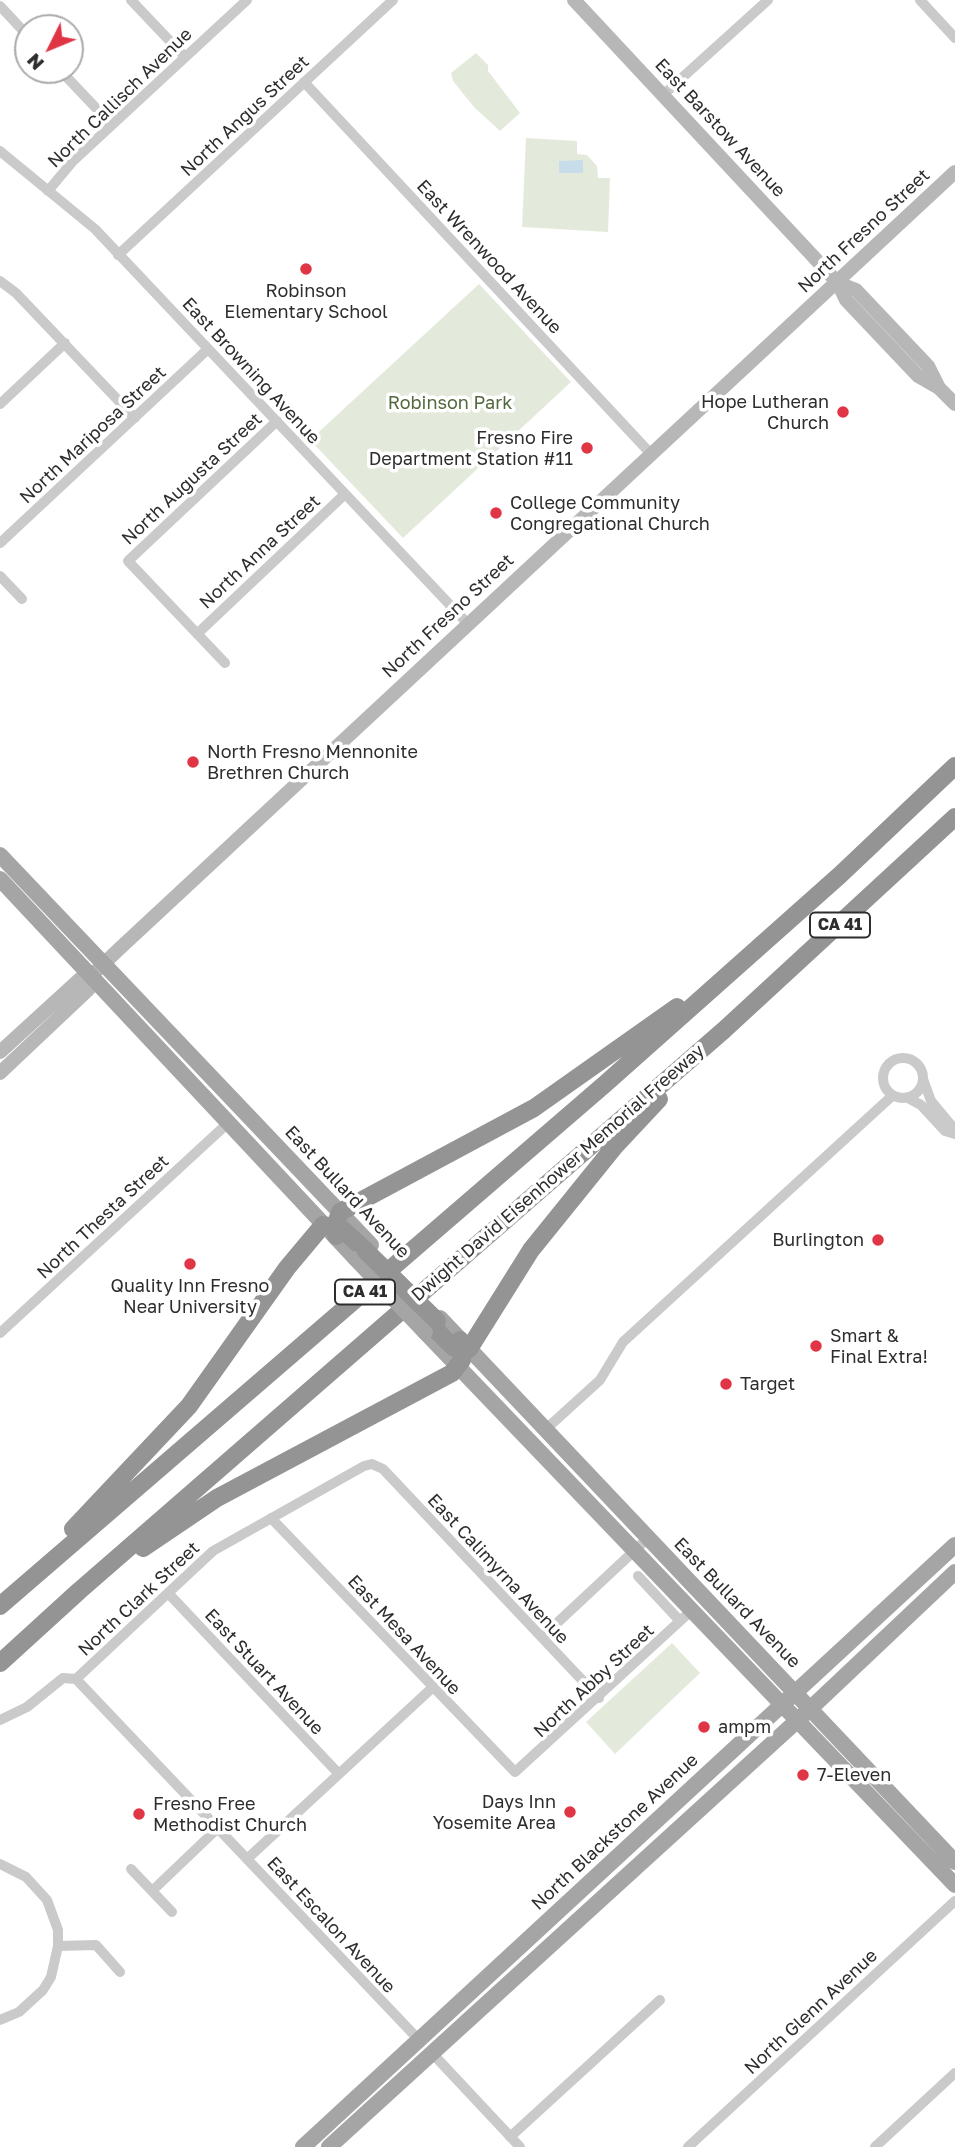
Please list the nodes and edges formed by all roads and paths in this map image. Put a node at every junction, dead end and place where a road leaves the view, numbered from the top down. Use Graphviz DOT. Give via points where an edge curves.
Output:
graph roads {
  1 [pos="131,0"];
  2 [pos="247,0"];
  3 [pos="393,0"];
  4 [pos="574,0"];
  5 [pos="762,1"];
  6 [pos="924,2"];
  7 [pos="0,6"];
  8 [pos="14,21"];
  9 [pos="955,38"];
  10 [pos="185,57"];
  11 [pos="304,82"];
  12 [pos="73,84"];
  13 [pos="663,95"];
  14 [pos="112,125"];
  15 [pos="0,151"];
  16 [pos="955,172"];
  17 [pos="48,191"];
  18 [pos="118,254"];
  19 [pos="0,281"];
  20 [pos="838,282"];
  21 [pos="65,343"];
  22 [pos="208,349"];
  23 [pos="0,404"];
  24 [pos="955,404"];
  25 [pos="135,418"];
  26 [pos="277,421"];
  27 [pos="651,454"];
  28 [pos="345,494"];
  29 [pos="0,543"];
  30 [pos="0,576"];
  31 [pos="22,599"];
  32 [pos="468,624"];
  33 [pos="197,634"];
  34 [pos="225,663"];
  35 [pos="955,766"];
  36 [pos="955,817"];
  37 [pos="0,855"];
  38 [pos="0,879"];
  39 [pos="104,964"];
  40 [pos="91,976"];
  41 [pos="727,976"];
  42 [pos="724,1030"];
  43 [pos="0,1052"];
  44 [pos="0,1073"];
  45 [pos="923,1079"];
  46 [pos="891,1096"];
  47 [pos="908,1098"];
  48 [pos="228,1123"];
  49 [pos="955,1134"];
  50 [pos="334,1226"];
  51 [pos="363,1252"];
  52 [pos="0,1334"];
  53 [pos="449,1337"];
  54 [pos="546,1429"];
  55 [pos="372,1464"];
  56 [pos="271,1518"];
  57 [pos="648,1538"];
  58 [pos="954,1547"];
  59 [pos="636,1550"];
  60 [pos="955,1572"];
  61 [pos="638,1576"];
  62 [pos="79,1591"];
  63 [pos="168,1593"];
  64 [pos="0,1605"];
  65 [pos="687,1616"];
  66 [pos="542,1637"];
  67 [pos="878,1645"];
  68 [pos="0,1664"];
  69 [pos="76,1679"];
  70 [pos="432,1688"];
  71 [pos="794,1692"];
  72 [pos="599,1698"];
  73 [pos="781,1704"];
  74 [pos="811,1708"];
  75 [pos="0,1720"];
  76 [pos="796,1721"];
  77 [pos="515,1772"];
  78 [pos="338,1773"];
  79 [pos="876,1804"];
  80 [pos="218,1828"];
  81 [pos="950,1857"];
  82 [pos="247,1859"];
  83 [pos="0,1864"];
  84 [pos="131,1869"];
  85 [pos="955,1885"];
  86 [pos="152,1891"];
  87 [pos="955,1901"];
  88 [pos="172,1912"];
  89 [pos="58,1946"];
  90 [pos="120,1972"];
  91 [pos="478,1986"];
  92 [pos="660,2000"];
  93 [pos="0,2020"];
  94 [pos="419,2040"];
  95 [pos="432,2053"];
  96 [pos="955,2073"];
  97 [pos="394,2088"];
  98 [pos="510,2137"];
  99 [pos="303,2147"];
  100 [pos="329,2147"];
  101 [pos="520,2147"];
  102 [pos="688,2147"];
  103 [pos="875,2147"];
  1 -- 10 [label="street"];
  2 -- 10 [label="street, North Callisch Avenue"];
  3 -- 11 [label="street, North Angus Street"];
  4 -- 13 [label="main road, East Barstow Avenue"];
  5 -- 13 [label="street"];
  6 -- 9 [label="street"];
  7 -- 8 [label="street"];
  10 -- 14 [label="street, North Callisch Avenue"];
  11 -- 18 [label="street, North Angus Street"];
  11 -- 27 [label="street, East Wrenwood Avenue"];
  12 -- 14 [label="street"];
  13 -- 20 [label="main road, East Barstow Avenue"];
  14 -- 17 [label="street, North Callisch Avenue"];
  15 -- 17 [label="street, East Browning Avenue"];
  16 -- 20 [label="main road, North Fresno Street"];
  17 -- 18 [label="street, East Browning Avenue"];
  18 -- 22 [label="street, East Browning Avenue"];
  19 -- 21 [label="street"];
  20 -- 24 [label="main road, East Barstow Avenue" via="846,300 918,376"];
  20 -- 27 [label="main road, North Fresno Street"];
  21 -- 23 [label="street"];
  21 -- 25 [label="street"];
  22 -- 25 [label="street, North Mariposa Street"];
  22 -- 26 [label="street, East Browning Avenue"];
  25 -- 29 [label="street, North Mariposa Street"];
  26 -- 28 [label="street, East Browning Avenue"];
  26 -- 33 [label="street, North Augusta Street" via="128,561"];
  27 -- 32 [label="main road, North Fresno Street"];
  28 -- 32 [label="street, East Browning Avenue"];
  28 -- 33 [label="street, North Anna Street"];
  30 -- 31 [label="street"];
  32 -- 39 [label="main road, North Fresno Street"];
  33 -- 34 [label="street"];
  35 -- 41 [label="highway, Dwight David Eisenhower Memorial Freeway / CA 41"];
  36 -- 42 [label="highway, Dwight David Eisenhower Memorial Freeway / CA 41"];
  37 -- 39 [label="main road, East Bullard Avenue"];
  38 -- 40 [label="main road, East Bullard Avenue"];
  39 -- 40 [label="main road, North Fresno Street"];
  39 -- 50 [label="main road, East Bullard Avenue"];
  40 -- 43 [label="main road, North Fresno Street" via="80,979"];
  40 -- 44 [label="main road, North Fresno Street" via="89,989"];
  40 -- 48 [label="main road, East Bullard Avenue"];
  41 -- 50 [label="highway" via="534,1108"];
  41 -- 64 [label="highway, Dwight David Eisenhower Memorial Freeway / CA 41"];
  42 -- 53 [label="highway" via="622,1138 531,1250"];
  42 -- 62 [label="highway, Dwight David Eisenhower Memorial Freeway / CA 41"];
  45 -- 46 [label="street" via="911,1060 892,1061 882,1076"];
  45 -- 47 [label="street" via="918,1092"];
  45 -- 49 [label="street" via="931,1101"];
  46 -- 47 [label="street"];
  46 -- 54 [label="street" via="623,1342 600,1380"];
  47 -- 49 [label="street"];
  48 -- 50 [label="main road, East Bullard Avenue"];
  48 -- 52 [label="street, North Thesta Street"];
  50 -- 51 [label="highway"];
  50 -- 51 [label="main road, East Bullard Avenue"];
  50 -- 64 [label="highway" via="287,1268 181,1415"];
  51 -- 53 [label="highway"];
  53 -- 54 [label="main road, East Bullard Avenue"];
  53 -- 59 [label="main road, East Bullard Avenue"];
  53 -- 62 [label="highway"];
  54 -- 57 [label="main road, East Bullard Avenue"];
  55 -- 56 [label="street, North Clark Street"];
  55 -- 66 [label="street, East Calimyrna Avenue" via="383,1469"];
  56 -- 63 [label="street, North Clark Street" via="213,1550"];
  56 -- 70 [label="street, East Mesa Avenue"];
  57 -- 59 [label="street"];
  57 -- 71 [label="main road, East Bullard Avenue"];
  58 -- 67 [label="main road" via="950,1563 914,1598"];
  58 -- 71 [label="main road, North Blackstone Avenue"];
  59 -- 65 [label="main road, East Bullard Avenue"];
  59 -- 66 [label="street"];
  60 -- 67 [label="main road"];
  61 -- 65 [label="street"];
  62 -- 68 [label="highway, Dwight David Eisenhower Memorial Freeway / CA 41"];
  63 -- 69 [label="street, North Clark Street"];
  63 -- 78 [label="street, East Stuart Avenue"];
  65 -- 72 [label="street, North Abby Street"];
  65 -- 73 [label="main road, East Bullard Avenue"];
  66 -- 72 [label="street, East Calimyrna Avenue"];
  67 -- 74 [label="main road"];
  69 -- 75 [label="street" via="63,1678 27,1707"];
  69 -- 80 [label="street, East Escalon Avenue"];
  70 -- 77 [label="street, East Mesa Avenue"];
  70 -- 78 [label="street"];
  71 -- 73 [label="main road, North Blackstone Avenue"];
  71 -- 74 [label="main road, East Bullard Avenue"];
  72 -- 77 [label="street, North Abby Street"];
  73 -- 76 [label="main road, East Bullard Avenue"];
  73 -- 91 [label="main road, North Blackstone Avenue"];
  74 -- 76 [label="main road"];
  74 -- 81 [label="main road, East Bullard Avenue"];
  76 -- 79 [label="main road, East Bullard Avenue"];
  76 -- 95 [label="main road"];
  78 -- 82 [label="street"];
  79 -- 81 [label="main road" via="890,1806 926,1842"];
  79 -- 85 [label="main road, East Bullard Avenue"];
  80 -- 82 [label="street, East Escalon Avenue"];
  80 -- 86 [label="street"];
  82 -- 94 [label="street, East Escalon Avenue"];
  83 -- 89 [label="street" via="26,1877 47,1900 56,1922"];
  84 -- 86 [label="street"];
  86 -- 88 [label="street"];
  87 -- 102 [label="street, North Glenn Avenue"];
  89 -- 90 [label="street" via="96,1945"];
  89 -- 93 [label="street" via="43,1990 19,2012"];
  91 -- 94 [label="main road, North Blackstone Avenue"];
  91 -- 95 [label="main road" via="466,2008 434,2038"];
  92 -- 98 [label="street"];
  94 -- 97 [label="main road" via="418,2053 395,2076"];
  94 -- 99 [label="main road, North Blackstone Avenue"];
  95 -- 97 [label="main road"];
  95 -- 98 [label="street"];
  96 -- 103 [label="street"];
  97 -- 100 [label="main road"];
  98 -- 101 [label="street"];
}
